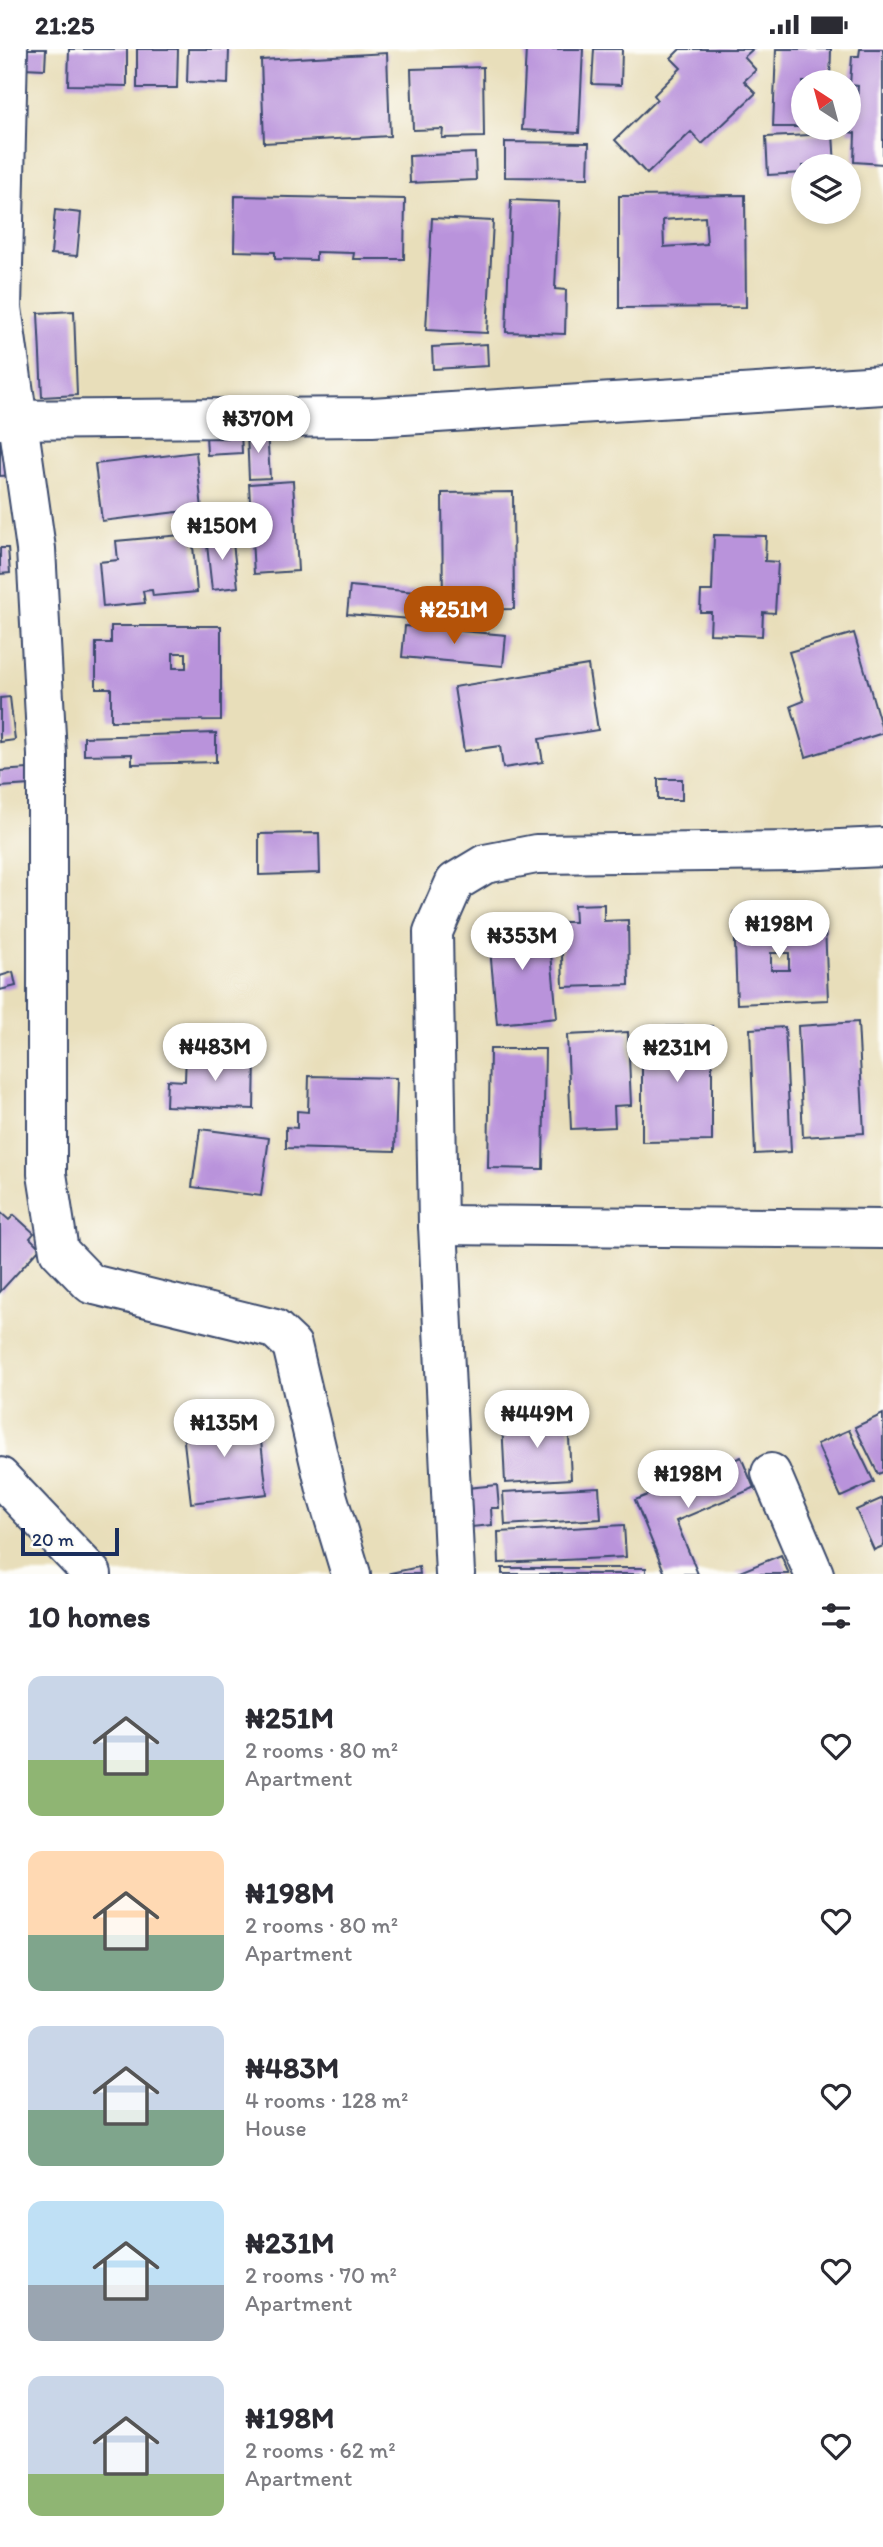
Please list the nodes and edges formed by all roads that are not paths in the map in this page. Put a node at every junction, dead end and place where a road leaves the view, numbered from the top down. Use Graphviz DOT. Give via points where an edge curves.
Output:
graph roads {
  1 [pos="8,49"];
  2 [pos="883,385"];
  3 [pos="10,419"];
  4 [pos="883,847"];
  5 [pos="438,1225"];
  6 [pos="883,1229"];
  7 [pos="771,1473"];
  8 [pos="0,1477"];
  9 [pos="92,1574"];
  10 [pos="351,1574"];
  11 [pos="455,1574"];
  12 [pos="814,1574"];
  1 -- 3 [label="street" via="2,308"];
  2 -- 3 [label="street" via="372,417"];
  3 -- 10 [label="street" via="36,549 47,755 47,1174 59,1251 91,1284 275,1329 292,1345 328,1499"];
  4 -- 5 [label="street" via="536,854 485,864 455,882 433,932"];
  5 -- 6 [label="street"];
  5 -- 11 [label="street"];
  7 -- 12 [label="street"];
  8 -- 9 [label="street"];
}
